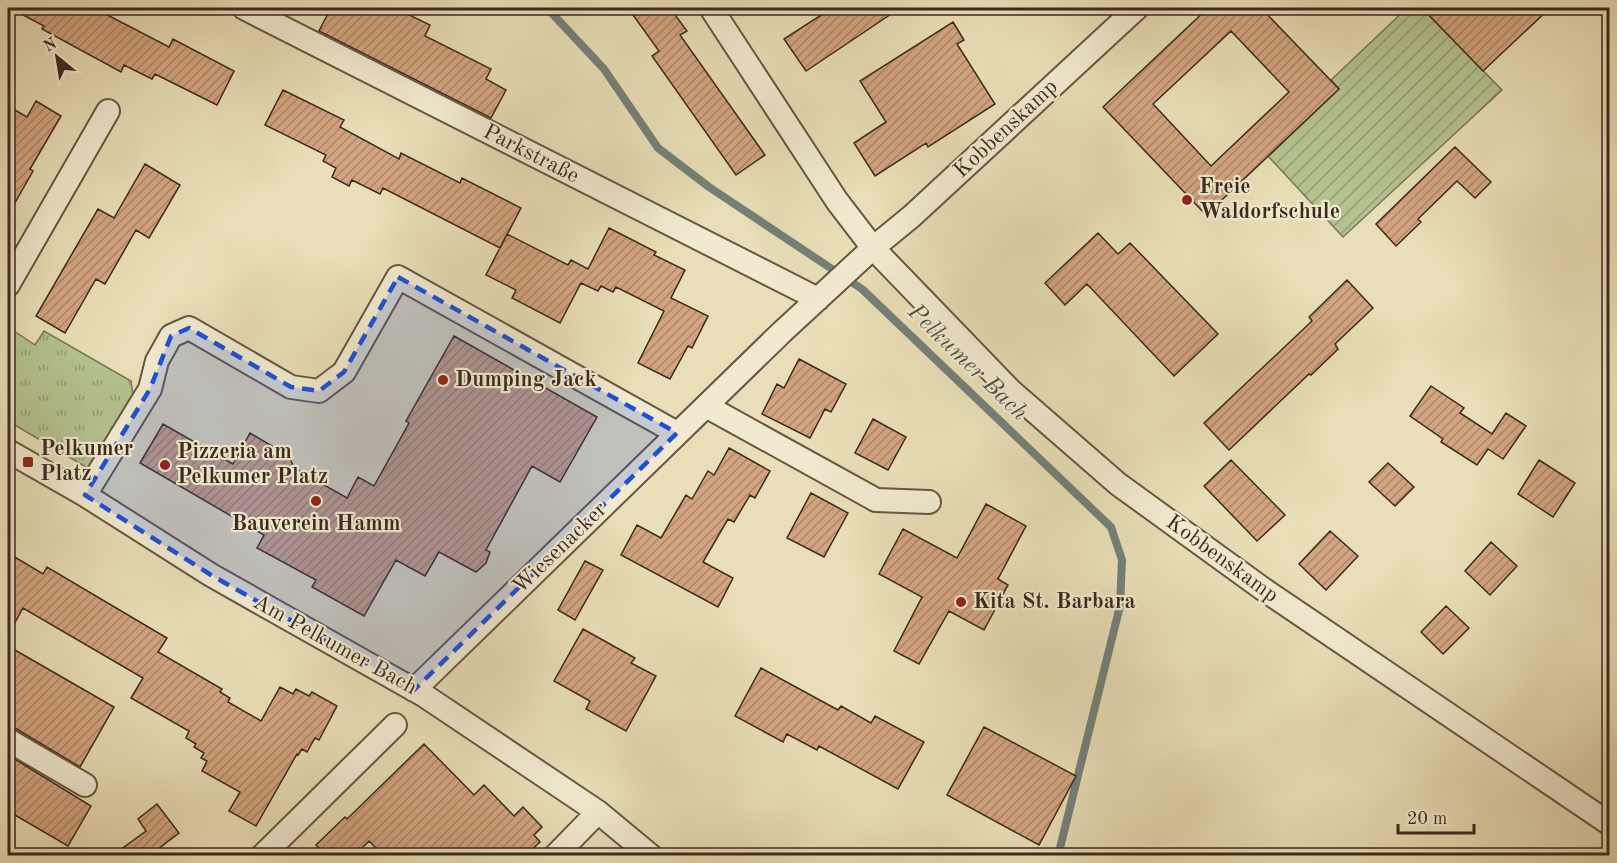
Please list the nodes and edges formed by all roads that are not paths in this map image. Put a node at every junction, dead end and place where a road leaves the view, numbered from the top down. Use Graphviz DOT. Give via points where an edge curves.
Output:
graph roads {
  1 [pos="244,8"];
  2 [pos="711,8"];
  3 [pos="1137,8"];
  4 [pos="108,111"];
  5 [pos="873,248"];
  6 [pos="8,285"];
  7 [pos="824,293"];
  8 [pos="706,406"];
  9 [pos="677,434"];
  10 [pos="8,451"];
  11 [pos="85,495"];
  12 [pos="929,502"];
  13 [pos="414,690"];
  14 [pos="395,725"];
  15 [pos="8,740"];
  16 [pos="85,785"];
  17 [pos="598,812"];
  18 [pos="1610,824"];
  19 [pos="262,855"];
  20 [pos="555,855"];
  21 [pos="651,855"];
  1 -- 7 [label="street, Parkstraße"];
  2 -- 5 [label="street, Kobbenskamp" via="837,201"];
  3 -- 5 [label="street, Kobbenskamp"];
  4 -- 6 [label="street"];
  5 -- 7 [label="street, Wiesenacker"];
  5 -- 18 [label="street, Kobbenskamp" via="1010,390 1119,484 1263,589"];
  7 -- 8 [label="street, Wiesenacker"];
  8 -- 9 [label="street, Wiesenacker"];
  8 -- 12 [label="street" via="876,500"];
  9 -- 11 [label="street" via="398,277 344,372 319,391 291,387 189,328 171,336 157,360 150,389"];
  9 -- 13 [label="street, Wiesenacker"];
  10 -- 11 [label="street, Am Pelkumer Bach"];
  11 -- 13 [label="street, Am Pelkumer Bach" via="211,575"];
  13 -- 17 [label="street, Am Pelkumer Bach"];
  14 -- 19 [label="street"];
  15 -- 16 [label="street"];
  17 -- 20 [label="street"];
  17 -- 21 [label="street, Am Pelkumer Bach"];
}
